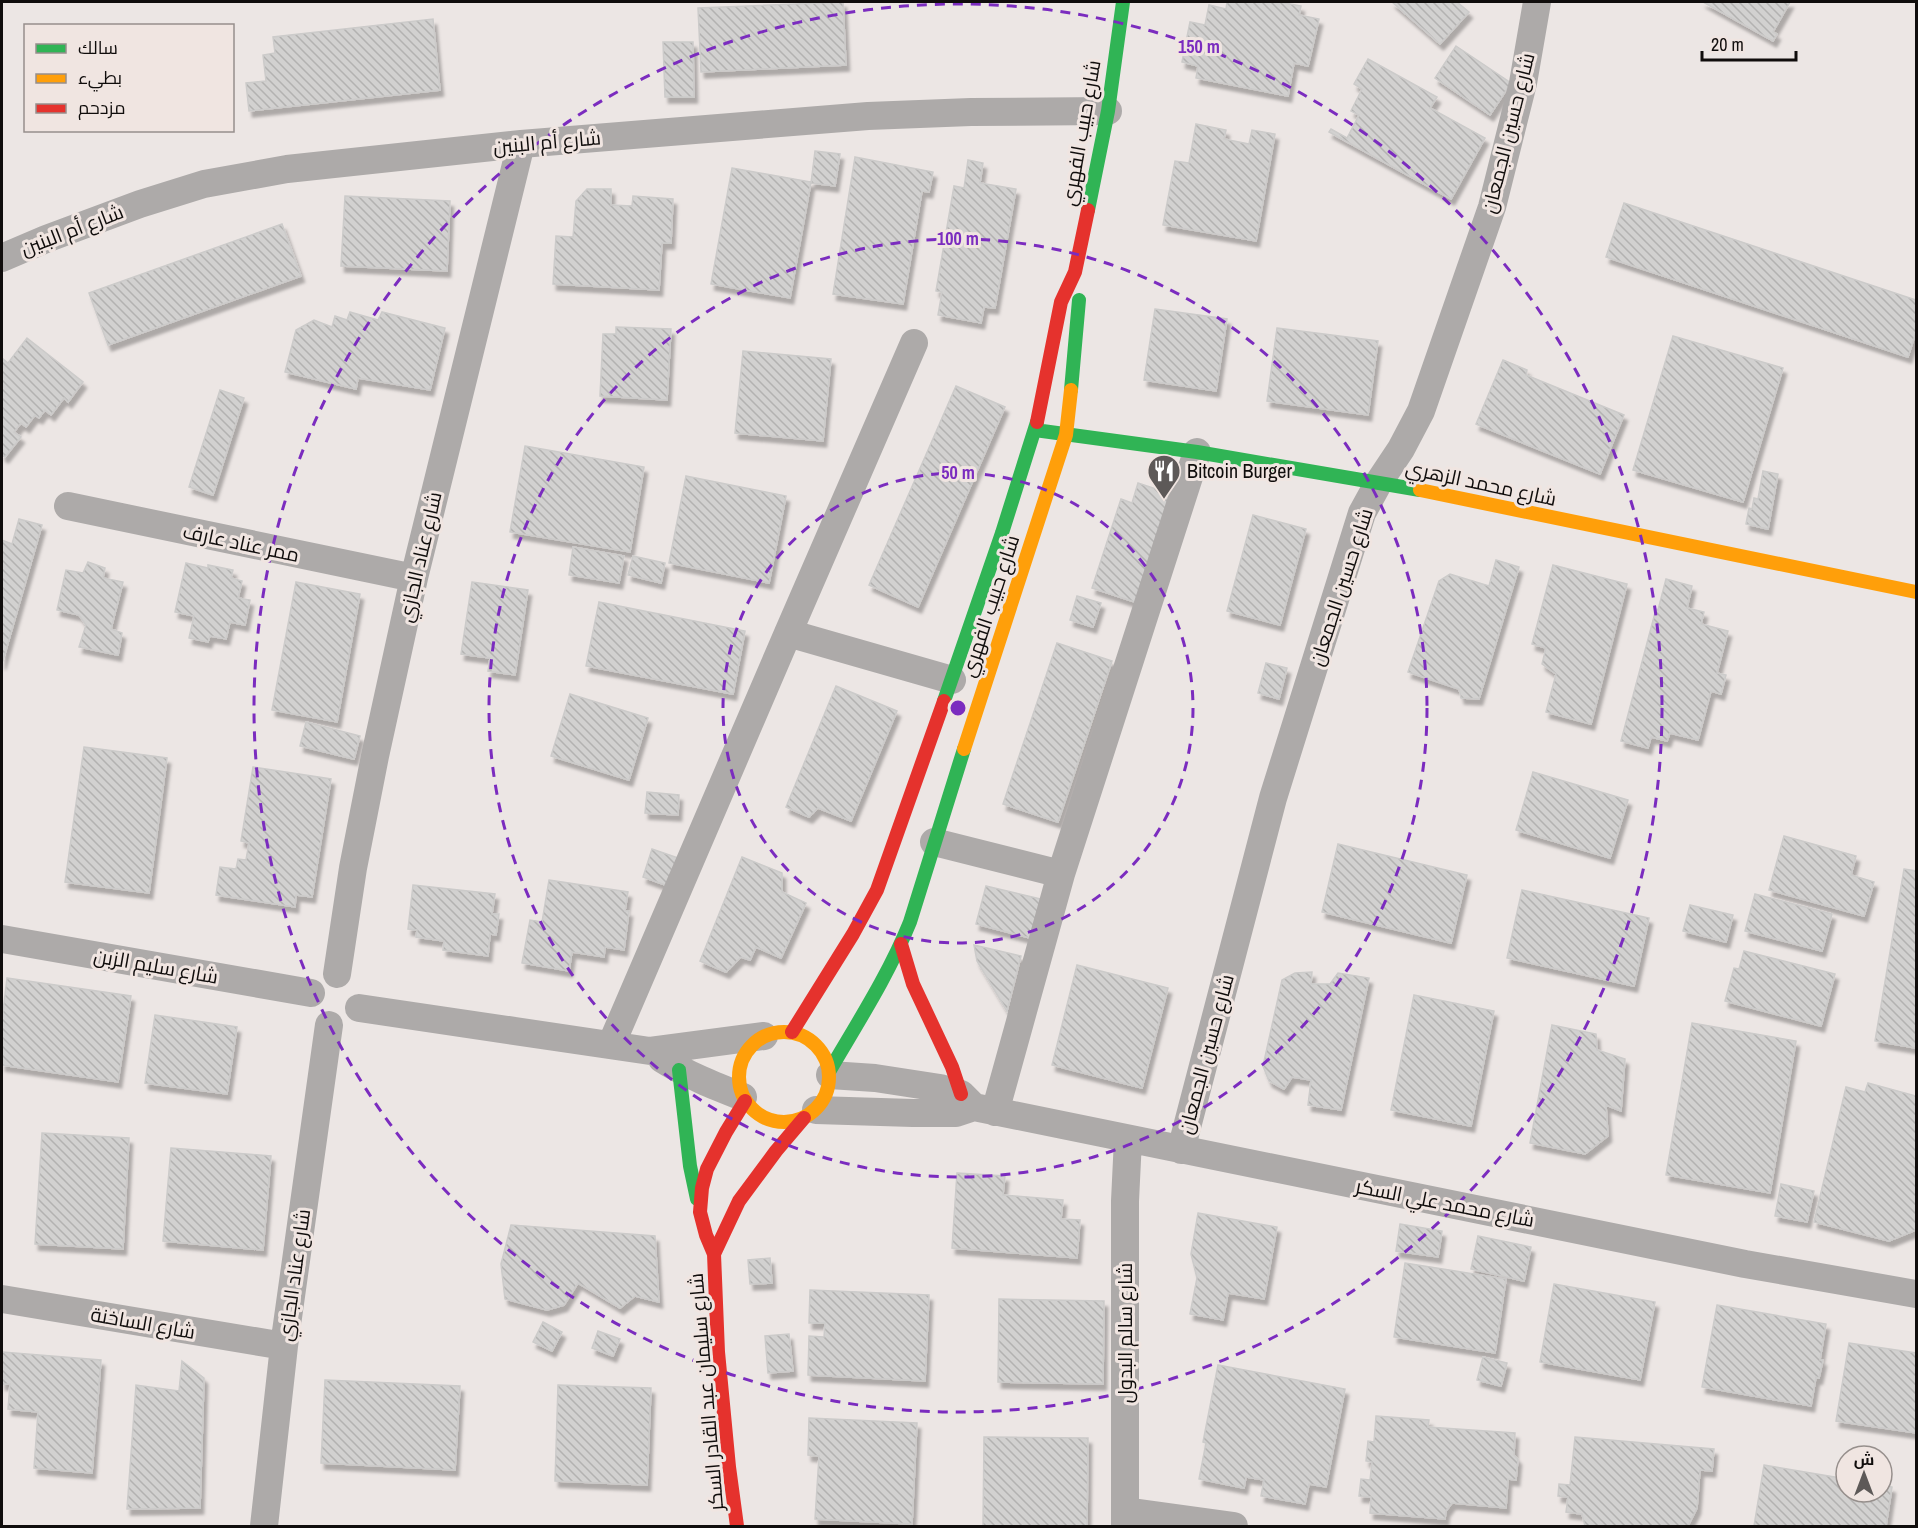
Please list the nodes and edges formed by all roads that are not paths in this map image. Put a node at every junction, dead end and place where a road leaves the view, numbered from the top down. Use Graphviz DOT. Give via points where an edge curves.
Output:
graph roads {
  1 [pos="1123,2"];
  2 [pos="1537,2"];
  3 [pos="1108,111"];
  4 [pos="521,144"];
  5 [pos="2,258"];
  6 [pos="1075,272"];
  7 [pos="914,343"];
  8 [pos="1035,430"];
  9 [pos="1066,435"];
  10 [pos="1197,452"];
  11 [pos="1379,482"];
  12 [pos="68,506"];
  13 [pos="414,578"];
  14 [pos="1917,592"];
  15 [pos="788,633"];
  16 [pos="952,680"];
  17 [pos="934,842"];
  18 [pos="1061,874"];
  19 [pos="2,939"];
  20 [pos="901,944"];
  21 [pos="337,974"];
  22 [pos="311,993"];
  23 [pos="359,1008"];
  24 [pos="329,1025"];
  25 [pos="792,1032"];
  26 [pos="764,1036"];
  27 [pos="611,1045"];
  28 [pos="650,1051"];
  29 [pos="679,1070"];
  30 [pos="830,1073"];
  31 [pos="744,1099"];
  32 [pos="976,1104"];
  33 [pos="810,1114"];
  34 [pos="1128,1139"];
  35 [pos="1181,1150"];
  36 [pos="700,1212"];
  37 [pos="714,1254"];
  38 [pos="1917,1294"];
  39 [pos="2,1299"];
  40 [pos="284,1346"];
  41 [pos="1125,1519"];
  42 [pos="264,1527"];
  43 [pos="737,1527"];
  44 [pos="1234,1527"];
  1 -- 3 [label="street, شارع حبيب الفهري"];
  2 -- 11 [label="street, شارع حسين الجمعان" via="1523,83 1492,207 1420,411"];
  3 -- 4 [label="street, شارع أم البنين" via="868,116"];
  3 -- 6 [label="street, شارع حبيب الفهري"];
  4 -- 5 [label="street, شارع أم البنين" via="298,168 204,184 140,204"];
  4 -- 13 [label="street, شارع عناد الجازي"];
  6 -- 8 [label="street, شارع حبيب الفهري" via="1061,302"];
  6 -- 9 [label="street, شارع حبيب الفهري" via="1079,306"];
  7 -- 15 [label="street"];
  8 -- 9 [label="street, شارع محمد الزهري"];
  8 -- 16 [label="street, شارع حبيب الفهري"];
  9 -- 10 [label="street, شارع محمد الزهري"];
  9 -- 17 [label="street, شارع حبيب الفهري"];
  10 -- 11 [label="street, شارع محمد الزهري"];
  10 -- 18 [label="street"];
  11 -- 14 [label="street, شارع محمد الزهري"];
  11 -- 35 [label="street, شارع حسين الجمعان" via="1362,513 1273,798"];
  12 -- 13 [label="street, ممر عناد عارف"];
  13 -- 21 [label="street, شارع عناد الجازي" via="353,868"];
  15 -- 16 [label="street"];
  15 -- 27 [label="street"];
  16 -- 25 [label="street, شارع حبيب الفهري" via="877,890"];
  17 -- 18 [label="street"];
  17 -- 20 [label="street, شارع حبيب الفهري"];
  18 -- 32 [label="street"];
  19 -- 22 [label="street, شارع سليم الزبن"];
  20 -- 30 [label="street, شارع حبيب الفهري"];
  20 -- 32 [label="street" via="914,984 952,1067"];
  21 -- 22 [label="street" via="316,982"];
  21 -- 23 [label="street" via="357,986"];
  22 -- 24 [label="street" via="310,1006 317,1018"];
  23 -- 24 [label="street" via="342,1024"];
  23 -- 27 [label="street"];
  24 -- 40 [label="street, شارع عناد الجازي"];
  25 -- 26 [label="street"];
  25 -- 30 [label="street" via="817,1045"];
  26 -- 28 [label="street"];
  26 -- 31 [label="street" via="744,1055 739,1069"];
  27 -- 28 [label="street"];
  28 -- 29 [label="street"];
  29 -- 31 [label="street"];
  29 -- 36 [label="street" via="690,1166"];
  30 -- 32 [label="street, شارع محمد علي السكر" via="940,1088"];
  30 -- 33 [label="street" via="824,1100"];
  31 -- 33 [label="street" via="754,1111 772,1120 792,1122"];
  31 -- 36 [label="street, شارع سليمان عبد القادر السكر" via="707,1169"];
  32 -- 33 [label="street, شارع محمد علي السكر" via="956,1113"];
  32 -- 34 [label="street, شارع محمد علي السكر"];
  33 -- 37 [label="street, شارع سليمان عبد القادر السكر" via="739,1201"];
  34 -- 35 [label="street, شارع محمد علي السكر"];
  34 -- 41 [label="street, شارع سالم البدول"];
  35 -- 38 [label="street, شارع محمد علي السكر" via="1745,1264"];
  36 -- 37 [label="street, شارع سليمان عبد القادر السكر"];
  37 -- 43 [label="street, شارع سليمان عبد القادر السكر" via="718,1353"];
  39 -- 40 [label="street, شارع الساخنة"];
  40 -- 42 [label="street, شارع عناد الجازي"];
  41 -- 44 [label="street"];
}
